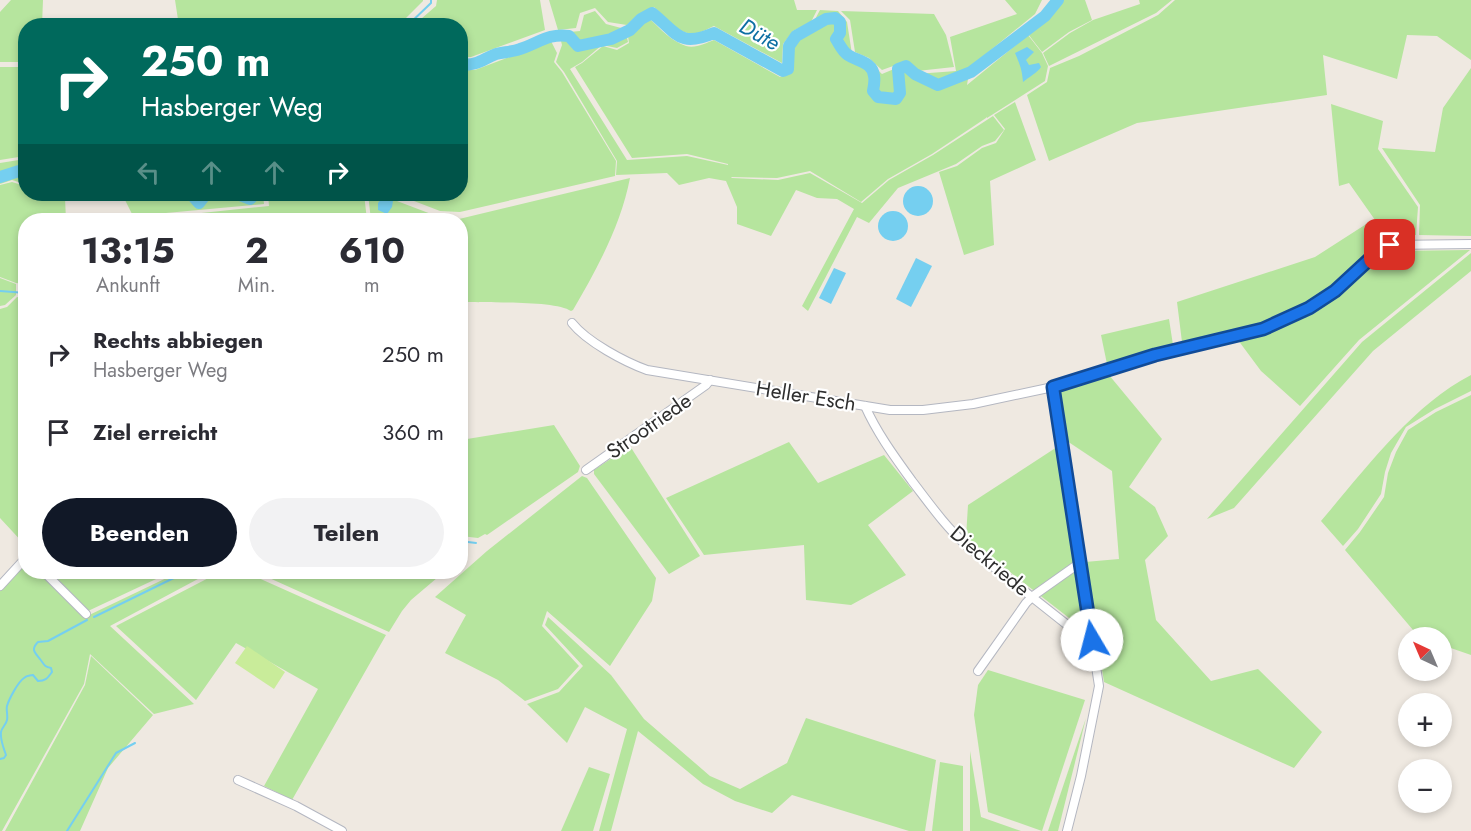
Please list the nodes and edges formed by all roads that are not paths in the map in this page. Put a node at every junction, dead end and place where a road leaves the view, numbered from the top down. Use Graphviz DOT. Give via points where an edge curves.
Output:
graph roads {
  1 [pos="1471,244"];
  2 [pos="572,323"];
  3 [pos="710,380"];
  4 [pos="1053,387"];
  5 [pos="865,406"];
  6 [pos="586,470"];
  7 [pos="1081,562"];
  8 [pos="18,566"];
  9 [pos="51,579"];
  10 [pos="0,586"];
  11 [pos="1033,596"];
  12 [pos="86,614"];
  13 [pos="1092,640"];
  14 [pos="978,671"];
  15 [pos="238,780"];
  16 [pos="342,831"];
  17 [pos="1067,831"];
  1 -- 4 [label="street, Heller Esch" via="1390,245 1335,291 1263,329 1155,355"];
  2 -- 3 [label="street, Heller Esch" via="582,334 626,362 647,370"];
  3 -- 5 [label="street, Heller Esch"];
  3 -- 6 [label="street, Strootriede"];
  4 -- 5 [label="street, Heller Esch" via="923,410"];
  4 -- 7 [label="street"];
  5 -- 11 [label="street, Dieckriede" via="890,450 950,530"];
  7 -- 11 [label="street"];
  7 -- 13 [label="street"];
  8 -- 10 [label="street"];
  9 -- 12 [label="street"];
  11 -- 13 [label="street, Dieckriede"];
  11 -- 14 [label="street"];
  13 -- 17 [label="street" via="1099,686"];
  15 -- 16 [label="street"];
}
